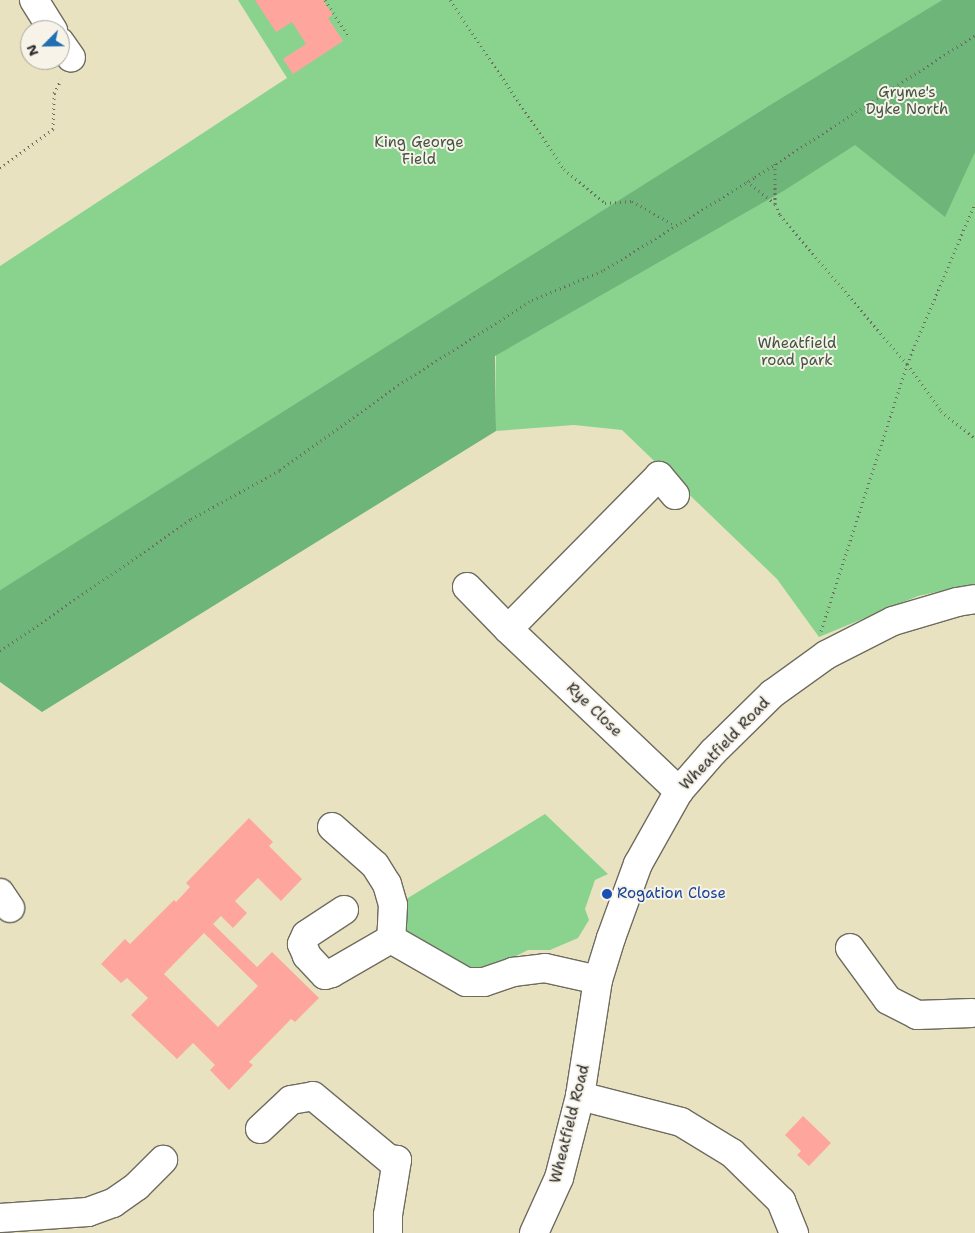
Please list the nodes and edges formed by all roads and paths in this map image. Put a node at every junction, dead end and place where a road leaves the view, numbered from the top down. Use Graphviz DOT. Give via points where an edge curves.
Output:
graph roads {
  1 [pos="34,0"];
  2 [pos="325,0"];
  3 [pos="450,0"];
  4 [pos="47,20"];
  5 [pos="975,34"];
  6 [pos="349,37"];
  7 [pos="60,70"];
  8 [pos="776,162"];
  9 [pos="0,168"];
  10 [pos="747,180"];
  11 [pos="975,203"];
  12 [pos="775,204"];
  13 [pos="674,225"];
  14 [pos="907,364"];
  15 [pos="975,438"];
  16 [pos="667,486"];
  17 [pos="467,588"];
  18 [pos="975,599"];
  19 [pos="508,628"];
  20 [pos="0,651"];
  21 [pos="826,655"];
  22 [pos="679,791"];
  23 [pos="332,827"];
  24 [pos="344,910"];
  25 [pos="391,939"];
  26 [pos="850,948"];
  27 [pos="598,980"];
  28 [pos="974,1008"];
  29 [pos="580,1096"];
  30 [pos="260,1129"];
  31 [pos="163,1160"];
  32 [pos="0,1218"];
  33 [pos="388,1233"];
  34 [pos="534,1233"];
  35 [pos="794,1233"];
  1 -- 4 [label="street"];
  2 -- 6 [label="path"];
  3 -- 13 [label="path" via="564,169 605,203 632,201"];
  5 -- 8 [label="path"];
  7 -- 9 [label="path" via="54,94 53,129"];
  8 -- 10 [label="path"];
  8 -- 12 [label="path"];
  10 -- 12 [label="path"];
  10 -- 13 [label="path"];
  11 -- 14 [label="path"];
  12 -- 14 [label="path" via="780,215"];
  13 -- 20 [label="path" via="604,270 532,300 398,385 280,470 191,518"];
  14 -- 15 [label="path" via="941,411"];
  14 -- 21 [label="path" via="819,637"];
  16 -- 19 [label="street"];
  17 -- 19 [label="street, Rye Close"];
  18 -- 21 [label="street, Wheatfield Road" via="893,621"];
  19 -- 22 [label="street, Rye Close"];
  21 -- 22 [label="street, Wheatfield Road" via="772,694"];
  22 -- 27 [label="street, Wheatfield Road" via="638,864"];
  23 -- 25 [label="street" via="375,865 387,884 393,905"];
  24 -- 25 [label="street" via="306,935 302,944 307,956 325,975"];
  25 -- 27 [label="street" via="466,982 484,982 513,972 545,968"];
  26 -- 28 [label="street" via="888,1000 916,1016"];
  27 -- 29 [label="street, Wheatfield Road"];
  29 -- 34 [label="street, Wheatfield Road" via="559,1178"];
  29 -- 35 [label="street" via="681,1122 732,1153 781,1201"];
  30 -- 33 [label="street" via="291,1100 313,1096 389,1160 397,1160"];
  31 -- 32 [label="street" via="114,1203 88,1212"];
}
